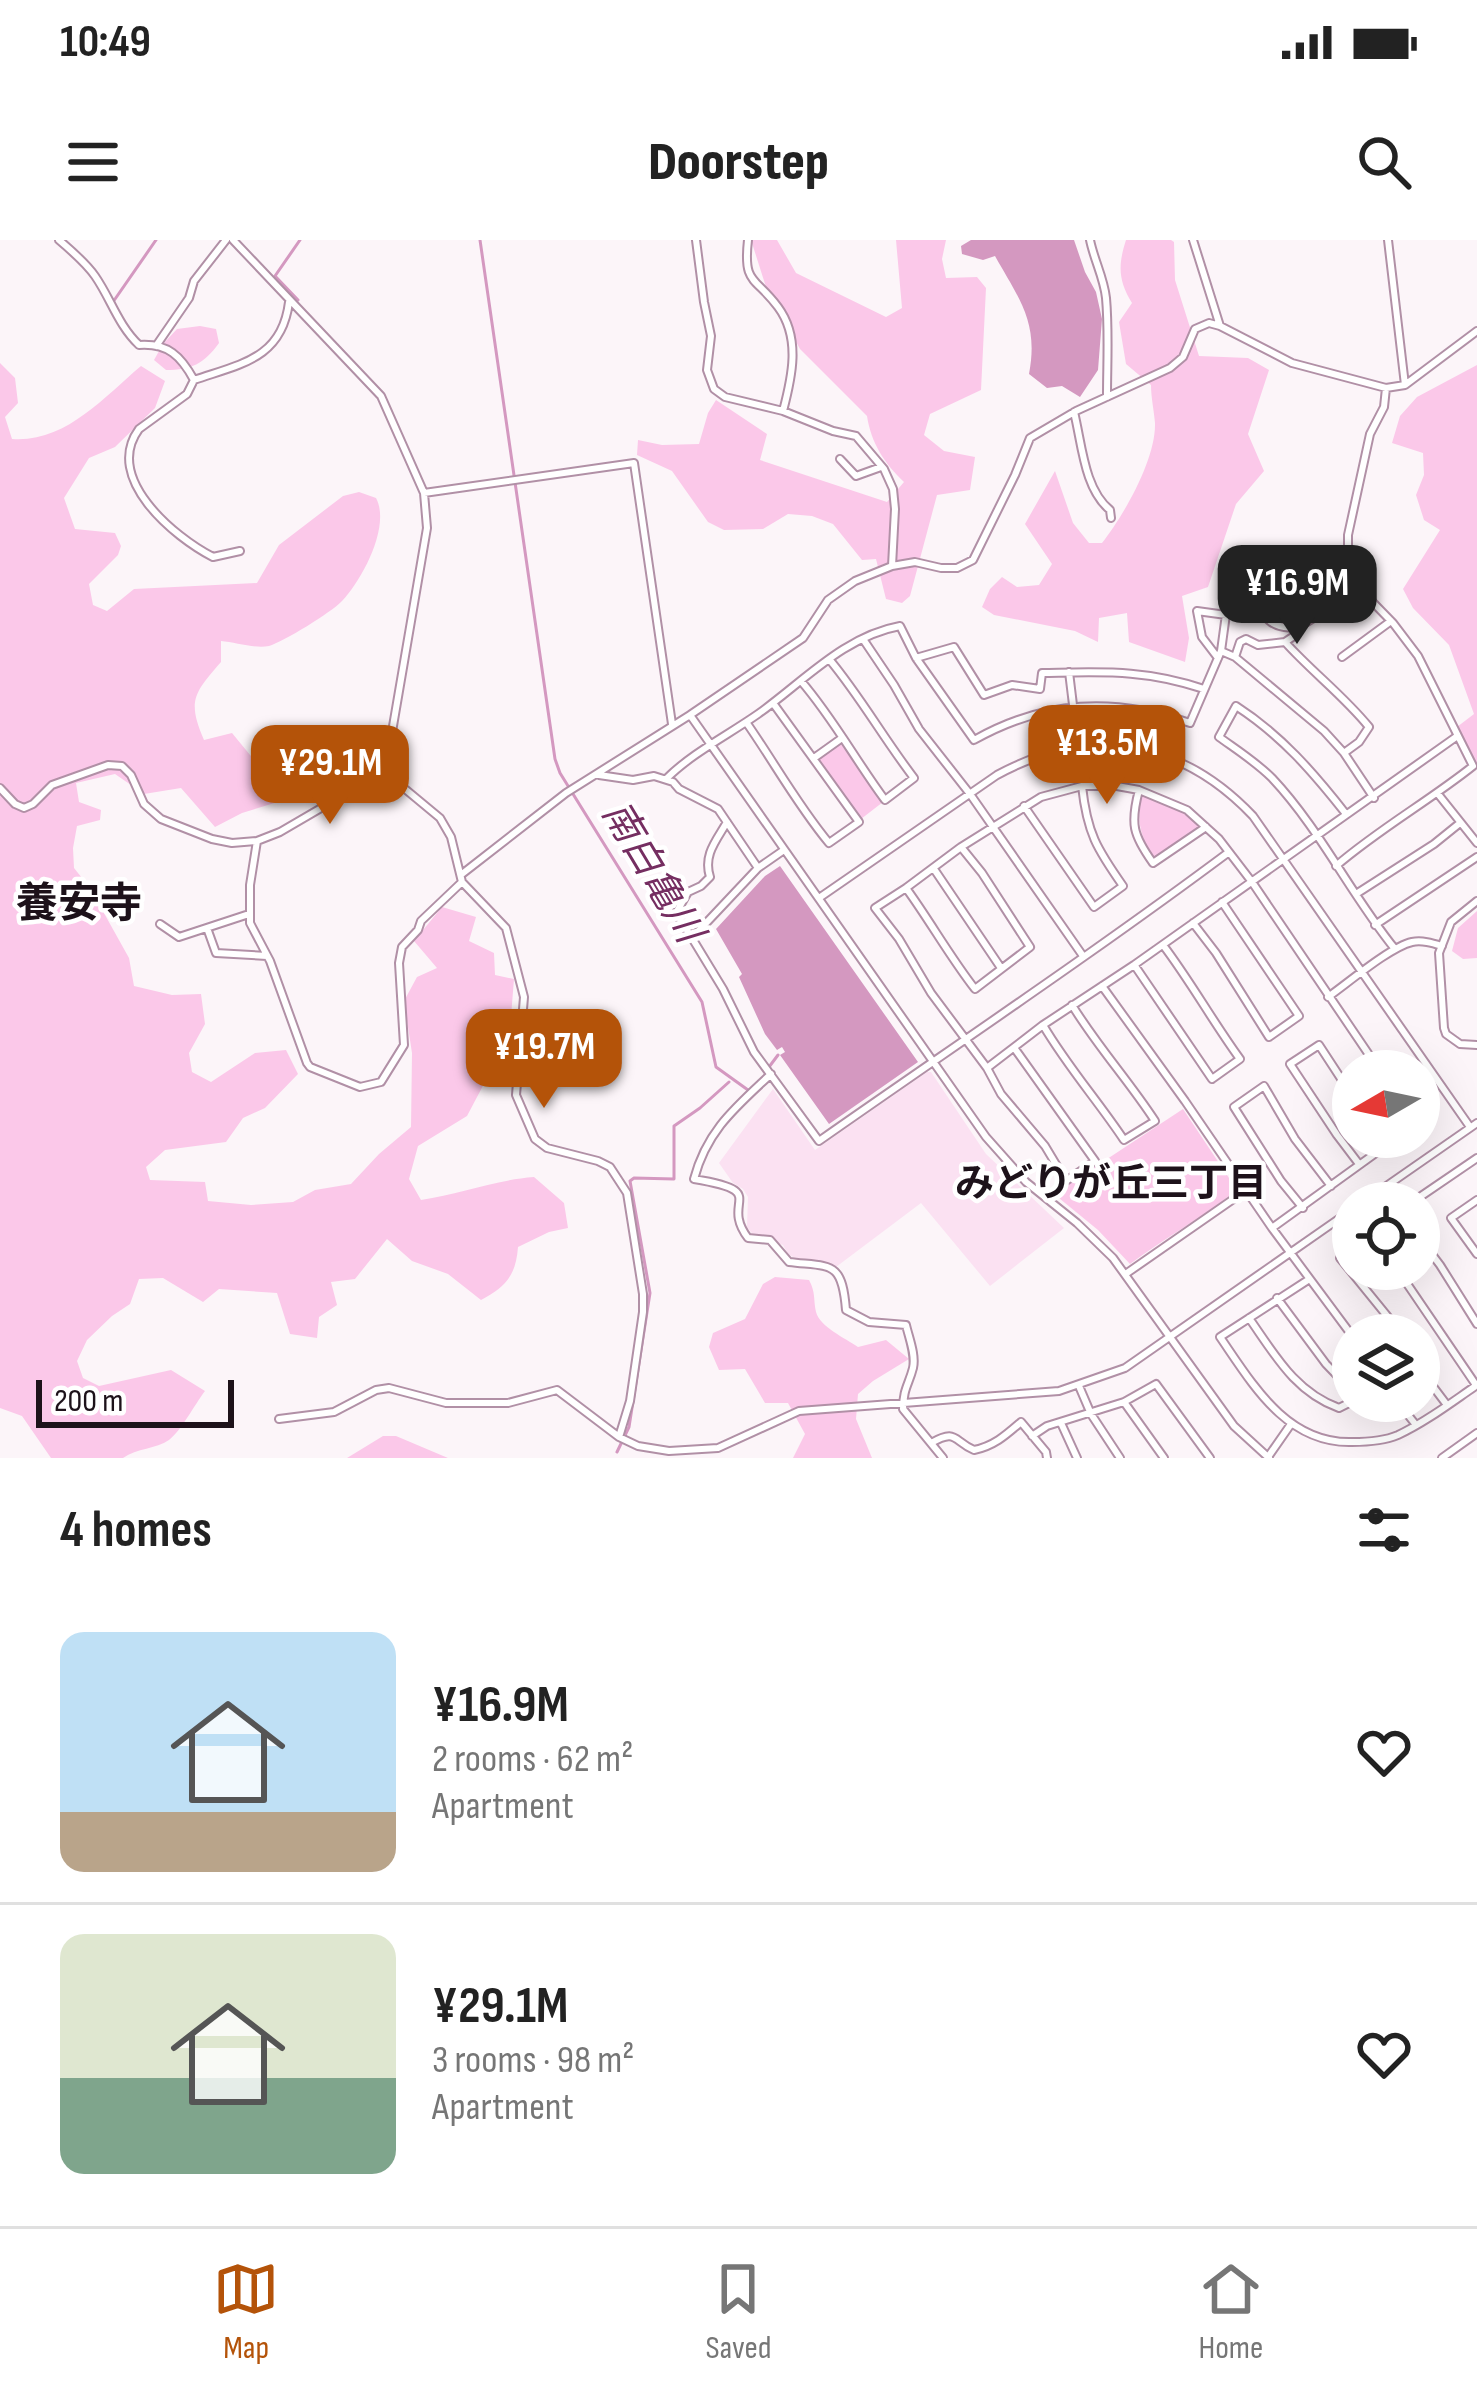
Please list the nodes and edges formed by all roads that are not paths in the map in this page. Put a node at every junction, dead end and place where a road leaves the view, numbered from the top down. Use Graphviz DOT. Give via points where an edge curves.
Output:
graph roads {
  1 [pos="59,240"];
  2 [pos="230,240"];
  3 [pos="696,240"];
  4 [pos="748,240"];
  5 [pos="1090,240"];
  6 [pos="1193,240"];
  7 [pos="1388,240"];
  8 [pos="290,299"];
  9 [pos="1220,326"];
  10 [pos="1477,331"];
  11 [pos="156,346"];
  12 [pos="194,380"];
  13 [pos="1405,385"];
  14 [pos="1386,388"];
  15 [pos="1107,398"];
  16 [pos="783,411"];
  17 [pos="1074,412"];
  18 [pos="840,459"];
  19 [pos="882,467"];
  20 [pos="424,494"];
  21 [pos="1111,518"];
  22 [pos="240,550"];
  23 [pos="892,566"];
  24 [pos="1351,580"];
  25 [pos="1226,615"];
  26 [pos="1391,621"];
  27 [pos="1300,625"];
  28 [pos="862,639"];
  29 [pos="1285,642"];
  30 [pos="1220,655"];
  31 [pos="1235,657"];
  32 [pos="1342,657"];
  33 [pos="830,658"];
  34 [pos="916,658"];
  35 [pos="1069,672"];
  36 [pos="801,681"];
  37 [pos="1204,689"];
  38 [pos="773,703"];
  39 [pos="1073,707"];
  40 [pos="690,715"];
  41 [pos="746,722"];
  42 [pos="673,726"];
  43 [pos="1456,737"];
  44 [pos="842,738"];
  45 [pos="710,746"];
  46 [pos="1078,746"];
  47 [pos="1344,753"];
  48 [pos="814,758"];
  49 [pos="390,773"];
  50 [pos="596,774"];
  51 [pos="666,778"];
  52 [pos="1082,787"];
  53 [pos="0,788"];
  54 [pos="1139,790"];
  55 [pos="970,794"];
  56 [pos="1438,794"];
  57 [pos="1374,798"];
  58 [pos="1024,806"];
  59 [pos="1346,814"];
  60 [pos="728,822"];
  61 [pos="1460,823"];
  62 [pos="993,826"];
  63 [pos="1206,826"];
  64 [pos="1315,835"];
  65 [pos="257,841"];
  66 [pos="1477,843"];
  67 [pos="962,847"];
  68 [pos="784,850"];
  69 [pos="1229,852"];
  70 [pos="1477,857"];
  71 [pos="1284,859"];
  72 [pos="1336,866"];
  73 [pos="758,868"];
  74 [pos="934,869"];
  75 [pos="462,878"];
  76 [pos="1252,882"];
  77 [pos="906,889"];
  78 [pos="1355,894"];
  79 [pos="819,898"];
  80 [pos="1477,901"];
  81 [pos="1222,902"];
  82 [pos="249,914"];
  83 [pos="160,923"];
  84 [pos="1193,923"];
  85 [pos="1375,925"];
  86 [pos="207,928"];
  87 [pos="692,938"];
  88 [pos="1162,945"];
  89 [pos="1442,946"];
  90 [pos="1395,950"];
  91 [pos="267,956"];
  92 [pos="1083,956"];
  93 [pos="1134,965"];
  94 [pos="1001,968"];
  95 [pos="1362,973"];
  96 [pos="1102,986"];
  97 [pos="1328,997"];
  98 [pos="1072,1005"];
  99 [pos="1043,1024"];
  100 [pos="967,1040"];
  101 [pos="1477,1045"];
  102 [pos="1015,1049"];
  103 [pos="1365,1050"];
  104 [pos="933,1060"];
  105 [pos="1332,1065"];
  106 [pos="987,1068"];
  107 [pos="771,1074"];
  108 [pos="1474,1125"];
  109 [pos="1332,1129"];
  110 [pos="1354,1158"];
  111 [pos="1366,1158"];
  112 [pos="1477,1158"];
  113 [pos="1359,1164"];
  114 [pos="1392,1182"];
  115 [pos="1440,1183"];
  116 [pos="1331,1186"];
  117 [pos="1245,1191"];
  118 [pos="1477,1200"];
  119 [pos="1303,1208"];
  120 [pos="1332,1224"];
  121 [pos="1271,1228"];
  122 [pos="1292,1252"];
  123 [pos="1477,1254"];
  124 [pos="1440,1265"];
  125 [pos="1126,1273"];
  126 [pos="1309,1279"];
  127 [pos="1366,1290"];
  128 [pos="1411,1290"];
  129 [pos="1277,1298"];
  130 [pos="1336,1314"];
  131 [pos="1386,1314"];
  132 [pos="1249,1318"];
  133 [pos="1477,1324"];
  134 [pos="1171,1335"];
  135 [pos="1332,1370"];
  136 [pos="1079,1385"];
  137 [pos="1477,1385"];
  138 [pos="1440,1396"];
  139 [pos="903,1401"];
  140 [pos="1124,1402"];
  141 [pos="1332,1405"];
  142 [pos="1447,1405"];
  143 [pos="1091,1414"];
  144 [pos="279,1419"];
  145 [pos="1061,1422"];
  146 [pos="1414,1422"];
  147 [pos="1291,1424"];
  148 [pos="1416,1425"];
  149 [pos="1477,1433"];
  150 [pos="1032,1436"];
  151 [pos="619,1437"];
  152 [pos="931,1443"];
  153 [pos="718,1448"];
  154 [pos="718,1458"];
  155 [pos="943,1458"];
  156 [pos="1047,1458"];
  157 [pos="1077,1458"];
  158 [pos="1120,1458"];
  159 [pos="1164,1458"];
  160 [pos="1210,1458"];
  161 [pos="1269,1458"];
  162 [pos="1442,1458"];
  1 -- 11 [label="street" via="95,276 132,338"];
  2 -- 8 [label="street"];
  2 -- 11 [label="street" via="194,281"];
  3 -- 16 [label="street" via="714,389"];
  4 -- 16 [label="street" via="747,271 790,333 794,366"];
  5 -- 15 [label="street" via="1106,294"];
  6 -- 9 [label="street"];
  7 -- 13 [label="street"];
  8 -- 12 [label="street" via="283,330 264,352"];
  8 -- 20 [label="street" via="378,392"];
  9 -- 14 [label="street" via="1292,363"];
  9 -- 15 [label="street" via="1195,329 1170,368"];
  10 -- 13 [label="street"];
  11 -- 12 [label="street" via="180,357"];
  12 -- 22 [label="street" via="133,436 132,474 183,541 212,557"];
  13 -- 14 [label="street"];
  14 -- 24 [label="street" via="1348,536"];
  15 -- 17 [label="street"];
  16 -- 19 [label="street" via="856,436"];
  17 -- 21 [label="street" via="1097,500"];
  17 -- 23 [label="street" via="1030,438 973,560 957,568"];
  18 -- 19 [label="street" via="856,476"];
  19 -- 23 [label="street" via="896,509"];
  20 -- 42 [label="street" via="634,463"];
  20 -- 49 [label="street" via="427,528"];
  23 -- 40 [label="street" via="835,594 803,638"];
  24 -- 26 [label="street"];
  24 -- 27 [label="street"];
  25 -- 27 [label="street" via="1242,597 1270,621"];
  25 -- 30 [label="street"];
  25 -- 30 [label="street" via="1197,611 1202,637"];
  26 -- 32 [label="street"];
  26 -- 43 [label="street" via="1425,669"];
  27 -- 29 [label="street"];
  28 -- 33 [label="street"];
  28 -- 34 [label="street" via="900,626"];
  28 -- 55 [label="street"];
  29 -- 31 [label="street" via="1258,646 1246,639"];
  29 -- 47 [label="street" via="1370,728"];
  30 -- 31 [label="street"];
  30 -- 37 [label="street"];
  31 -- 47 [label="street"];
  33 -- 36 [label="street"];
  33 -- 44 [label="street" via="914,778 886,800"];
  34 -- 35 [label="street" via="954,647 984,695 1012,685 1040,689 1042,673"];
  34 -- 39 [label="street" via="974,740 1029,715"];
  35 -- 37 [label="street" via="1157,675"];
  35 -- 39 [label="street"];
  36 -- 38 [label="street"];
  36 -- 44 [label="street"];
  37 -- 39 [label="street" via="1190,723 1136,707"];
  38 -- 41 [label="street"];
  38 -- 48 [label="street"];
  39 -- 46 [label="street"];
  40 -- 42 [label="street"];
  40 -- 45 [label="street"];
  41 -- 45 [label="street"];
  41 -- 48 [label="street" via="830,843 859,822"];
  42 -- 50 [label="street"];
  43 -- 56 [label="street" via="1473,766"];
  43 -- 57 [label="street"];
  44 -- 48 [label="street"];
  45 -- 51 [label="street"];
  45 -- 68 [label="street"];
  46 -- 55 [label="street" via="1017,764"];
  46 -- 71 [label="street" via="1144,750 1192,767 1236,798"];
  47 -- 57 [label="street"];
  49 -- 65 [label="street"];
  49 -- 75 [label="street" via="440,818"];
  50 -- 51 [label="street"];
  50 -- 75 [label="street"];
  51 -- 60 [label="street"];
  52 -- 54 [label="street"];
  52 -- 58 [label="street"];
  52 -- 58 [label="street" via="1091,836 1123,886 1094,908"];
  53 -- 65 [label="street" via="24,808 52,784 122,766 160,819 212,839"];
  54 -- 63 [label="street"];
  54 -- 63 [label="street" via="1133,826 1153,863"];
  55 -- 62 [label="street"];
  55 -- 79 [label="street"];
  56 -- 61 [label="street"];
  56 -- 72 [label="street"];
  57 -- 59 [label="street"];
  58 -- 62 [label="street"];
  59 -- 64 [label="street"];
  59 -- 64 [label="street" via="1295,752 1236,706 1219,737 1271,777"];
  60 -- 73 [label="street"];
  60 -- 87 [label="street" via="708,854 710,878 688,892 676,913"];
  61 -- 66 [label="street"];
  61 -- 78 [label="street"];
  62 -- 67 [label="street"];
  62 -- 92 [label="street"];
  63 -- 69 [label="street"];
  64 -- 71 [label="street"];
  64 -- 72 [label="street"];
  65 -- 82 [label="street"];
  67 -- 74 [label="street"];
  67 -- 94 [label="street" via="1030,947"];
  68 -- 73 [label="street"];
  68 -- 79 [label="street"];
  69 -- 76 [label="street"];
  69 -- 92 [label="street"];
  70 -- 85 [label="street"];
  71 -- 76 [label="street"];
  71 -- 95 [label="street"];
  72 -- 78 [label="street"];
  73 -- 87 [label="street"];
  74 -- 77 [label="street"];
  74 -- 94 [label="street"];
  75 -- 91 [label="street" via="402,947 404,1046 371,1087 310,1067"];
  75 -- 151 [label="street" via="506,928 524,997 516,1095 535,1139 610,1167 627,1193 643,1312"];
  76 -- 81 [label="street"];
  76 -- 97 [label="street"];
  77 -- 94 [label="street" via="975,988"];
  77 -- 100 [label="street" via="875,908"];
  78 -- 85 [label="street"];
  79 -- 104 [label="street"];
  80 -- 89 [label="street" via="1450,922"];
  81 -- 84 [label="street"];
  81 -- 84 [label="street" via="1299,1016 1269,1037"];
  82 -- 86 [label="street"];
  82 -- 91 [label="street"];
  83 -- 86 [label="street" via="179,938"];
  84 -- 88 [label="street"];
  85 -- 90 [label="street"];
  86 -- 91 [label="street" via="216,953"];
  87 -- 107 [label="street"];
  88 -- 93 [label="street"];
  88 -- 93 [label="street" via="1240,1059 1212,1078"];
  89 -- 90 [label="street" via="1412,942"];
  89 -- 101 [label="street" via="1444,1028 1452,1040"];
  90 -- 95 [label="street"];
  92 -- 100 [label="street"];
  93 -- 96 [label="street"];
  95 -- 97 [label="street"];
  95 -- 108 [label="street"];
  96 -- 98 [label="street"];
  96 -- 117 [label="street"];
  97 -- 103 [label="street"];
  98 -- 99 [label="street"];
  98 -- 99 [label="street" via="1155,1121 1124,1140"];
  99 -- 102 [label="street"];
  100 -- 104 [label="street"];
  100 -- 106 [label="street"];
  102 -- 106 [label="street"];
  102 -- 106 [label="street" via="1095,1161 1066,1181"];
  104 -- 107 [label="street" via="818,1141"];
  104 -- 125 [label="street" via="1006,1162"];
  105 -- 109 [label="street" via="1319,1045 1290,1064"];
  107 -- 139 [label="street" via="710,1137 694,1179 736,1190 748,1238 770,1240 789,1262 828,1267 844,1284 846,1310 868,1322 906,1325 914,1358"];
  108 -- 114 [label="street"];
  110 -- 113 [label="street"];
  111 -- 113 [label="street"];
  112 -- 115 [label="street"];
  113 -- 116 [label="street"];
  116 -- 119 [label="street"];
  116 -- 119 [label="street" via="1264,1086 1234,1107"];
  117 -- 121 [label="street"];
  117 -- 125 [label="street"];
  118 -- 123 [label="street" via="1451,1218"];
  119 -- 121 [label="street"];
  120 -- 122 [label="street"];
  121 -- 122 [label="street"];
  122 -- 126 [label="street"];
  122 -- 134 [label="street"];
  124 -- 133 [label="street"];
  125 -- 134 [label="street"];
  126 -- 129 [label="street"];
  126 -- 130 [label="street"];
  127 -- 131 [label="street"];
  128 -- 137 [label="street"];
  129 -- 132 [label="street"];
  129 -- 135 [label="street"];
  132 -- 141 [label="street" via="1299,1385"];
  132 -- 147 [label="street" via="1220,1337"];
  134 -- 136 [label="street" via="1125,1368"];
  134 -- 161 [label="street" via="1234,1426"];
  136 -- 139 [label="street"];
  136 -- 143 [label="street"];
  137 -- 142 [label="street"];
  138 -- 142 [label="street"];
  139 -- 152 [label="street"];
  139 -- 153 [label="street" via="799,1411"];
  140 -- 143 [label="street"];
  140 -- 159 [label="street"];
  140 -- 160 [label="street" via="1156,1384"];
  142 -- 148 [label="street"];
  143 -- 145 [label="street"];
  143 -- 158 [label="street"];
  144 -- 151 [label="street" via="334,1412 389,1388 446,1403 508,1403 557,1390"];
  145 -- 150 [label="street"];
  145 -- 157 [label="street"];
  146 -- 148 [label="street"];
  147 -- 148 [label="street" via="1343,1442 1394,1437"];
  147 -- 161 [label="street"];
  149 -- 162 [label="street"];
  150 -- 152 [label="street" via="1021,1422 984,1448 951,1435"];
  150 -- 156 [label="street"];
  151 -- 153 [label="street" via="657,1450"];
  152 -- 155 [label="street"];
  153 -- 154 [label="street"];
}
